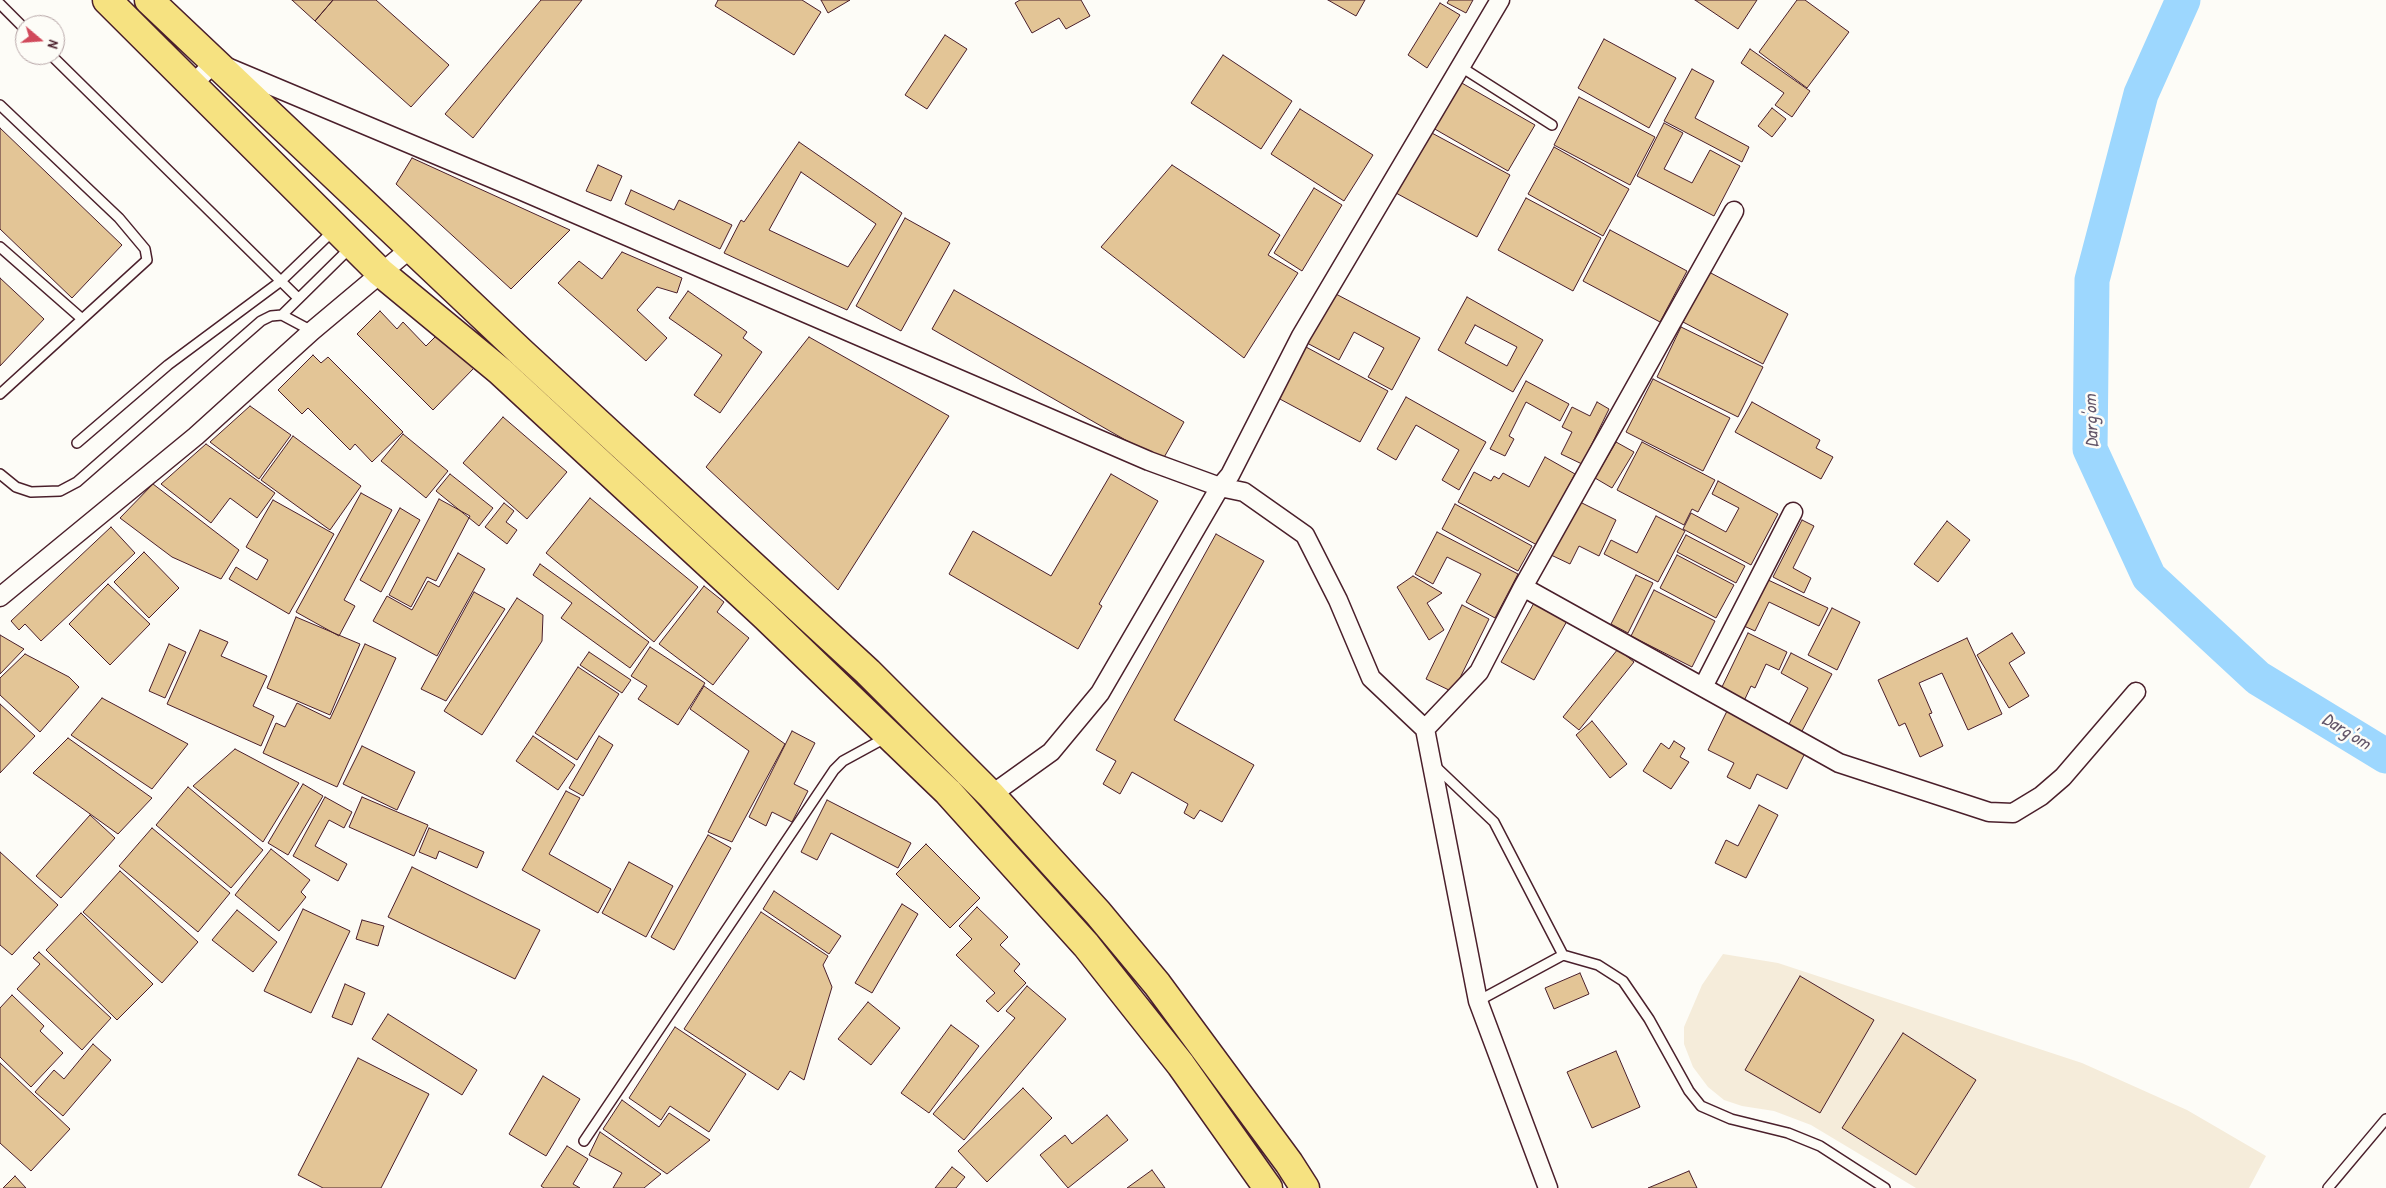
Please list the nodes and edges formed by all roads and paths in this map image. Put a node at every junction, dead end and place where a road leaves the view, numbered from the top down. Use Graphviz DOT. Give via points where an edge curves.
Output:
graph roads {
  1 [pos="107,0"];
  2 [pos="149,0"];
  3 [pos="1500,0"];
  4 [pos="0,4"];
  5 [pos="15,19"];
  6 [pos="215,62"];
  7 [pos="61,65"];
  8 [pos="1460,67"];
  9 [pos="193,84"];
  10 [pos="0,105"];
  11 [pos="1552,125"];
  12 [pos="1734,211"];
  13 [pos="345,237"];
  14 [pos="0,246"];
  15 [pos="411,248"];
  16 [pos="380,272"];
  17 [pos="281,281"];
  18 [pos="298,298"];
  19 [pos="282,315"];
  20 [pos="81,318"];
  21 [pos="312,331"];
  22 [pos="0,394"];
  23 [pos="77,443"];
  24 [pos="0,474"];
  25 [pos="1220,487"];
  26 [pos="671,491"];
  27 [pos="652,512"];
  28 [pos="1793,512"];
  29 [pos="1523,587"];
  30 [pos="0,597"];
  31 [pos="1702,687"];
  32 [pos="2136,692"];
  33 [pos="1425,729"];
  34 [pos="889,735"];
  35 [pos="1431,763"];
  36 [pos="991,795"];
  37 [pos="1563,955"];
  38 [pos="1478,1001"];
  39 [pos="2386,1120"];
  40 [pos="584,1141"];
  41 [pos="1268,1188"];
  42 [pos="1305,1188"];
  43 [pos="1548,1188"];
  44 [pos="1885,1188"];
  45 [pos="2328,1188"];
  1 -- 9 [label="main road"];
  2 -- 6 [label="main road"];
  3 -- 8 [label="street"];
  4 -- 5 [label="lane"];
  6 -- 9 [label="street"];
  6 -- 15 [label="main road"];
  6 -- 25 [label="street" via="1150,461"];
  7 -- 17 [label="lane"];
  8 -- 11 [label="lane"];
  8 -- 25 [label="street" via="1301,336 1230,475"];
  9 -- 13 [label="main road"];
  10 -- 20 [label="lane" via="119,218 145,249 146,260 138,270"];
  12 -- 29 [label="street"];
  13 -- 16 [label="main road"];
  13 -- 17 [label="lane"];
  13 -- 18 [label="lane"];
  14 -- 20 [label="lane"];
  15 -- 16 [label="street"];
  15 -- 26 [label="main road"];
  16 -- 21 [label="street"];
  16 -- 27 [label="main road" via="500,371"];
  17 -- 18 [label="lane"];
  17 -- 23 [label="lane" via="168,365"];
  18 -- 19 [label="lane"];
  19 -- 21 [label="lane"];
  19 -- 24 [label="lane" via="261,321 77,482 60,491 30,492 16,487"];
  20 -- 22 [label="lane"];
  21 -- 30 [label="street" via="196,436"];
  25 -- 33 [label="street" via="1244,492 1305,535 1338,600 1371,678"];
  25 -- 36 [label="street" via="1100,693 1050,752"];
  26 -- 27 [label="main road"];
  26 -- 36 [label="main road" via="868,672"];
  27 -- 34 [label="main road"];
  28 -- 31 [label="street"];
  29 -- 31 [label="street"];
  29 -- 33 [label="street" via="1479,672"];
  31 -- 32 [label="street" via="1839,763 1989,812 2013,813 2041,796 2063,777"];
  33 -- 35 [label="street"];
  34 -- 40 [label="lane" via="843,761 834,770"];
  34 -- 41 [label="main road" via="948,792 1086,945 1181,1065"];
  35 -- 37 [label="lane" via="1494,822"];
  35 -- 38 [label="street"];
  36 -- 42 [label="main road" via="1098,913 1157,984"];
  37 -- 38 [label="lane"];
  37 -- 44 [label="lane" via="1598,965 1623,981 1701,1106 1732,1119 1788,1132 1820,1146"];
  38 -- 43 [label="street"];
  39 -- 45 [label="lane"];
}
